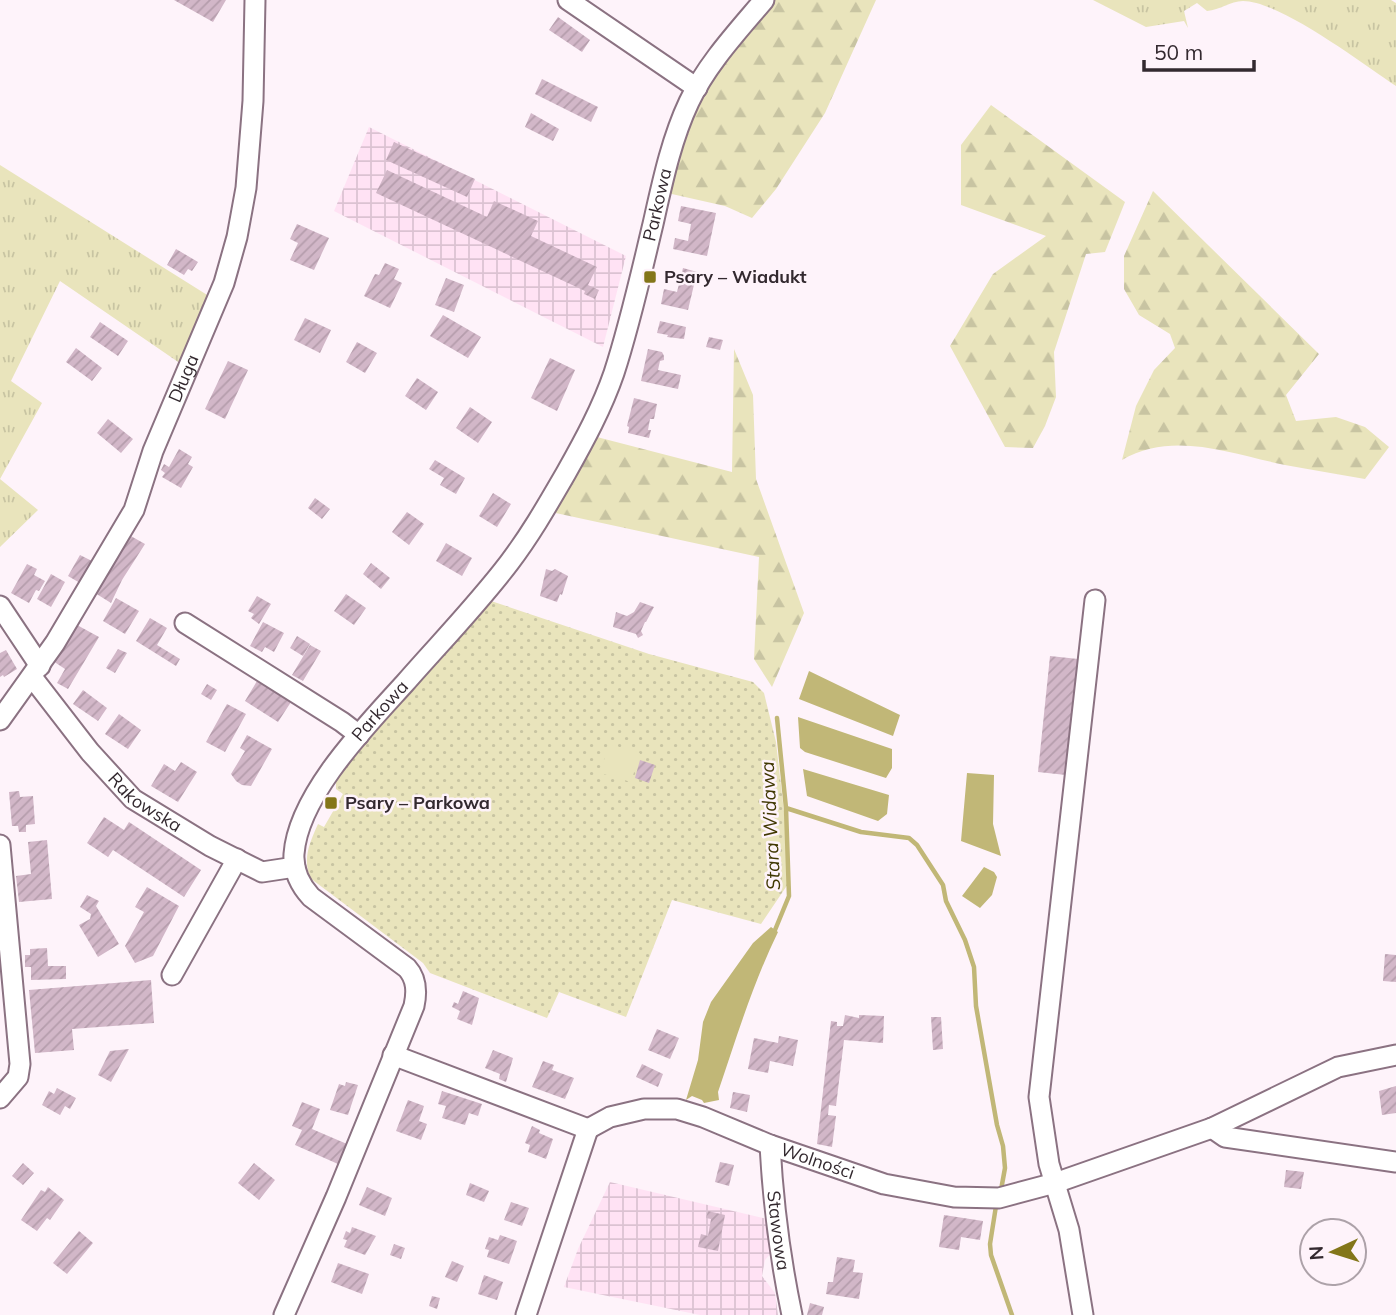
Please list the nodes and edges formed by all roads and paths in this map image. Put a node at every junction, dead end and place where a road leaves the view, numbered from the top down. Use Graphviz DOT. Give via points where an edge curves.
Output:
graph roads {
  1 [pos="255,0"];
  2 [pos="568,0"];
  3 [pos="764,0"];
  4 [pos="696,88"];
  5 [pos="1095,600"];
  6 [pos="0,606"];
  7 [pos="185,623"];
  8 [pos="36,672"];
  9 [pos="0,720"];
  10 [pos="359,735"];
  11 [pos="0,845"];
  12 [pos="237,859"];
  13 [pos="295,867"];
  14 [pos="172,975"];
  15 [pos="393,1055"];
  16 [pos="1396,1055"];
  17 [pos="0,1098"];
  18 [pos="1212,1128"];
  19 [pos="589,1129"];
  20 [pos="770,1145"];
  21 [pos="1396,1162"];
  22 [pos="1055,1183"];
  23 [pos="284,1315"];
  24 [pos="526,1315"];
  25 [pos="792,1315"];
  26 [pos="1083,1315"];
  1 -- 8 [label="street, Długa" via="246,188 224,283 153,451 134,510"];
  2 -- 4 [label="street"];
  3 -- 4 [label="street, Parkowa"];
  4 -- 10 [label="street, Parkowa" via="667,166 613,375 587,434 540,519 509,563"];
  5 -- 22 [label="street" via="1038,1097"];
  6 -- 8 [label="street, Rakowska"];
  7 -- 10 [label="street"];
  8 -- 9 [label="street, Długa"];
  8 -- 12 [label="street, Rakowska" via="90,752 133,799"];
  10 -- 13 [label="street, Parkowa" via="313,800 297,840"];
  11 -- 17 [label="street" via="20,1064 18,1077"];
  12 -- 13 [label="street, Rakowska" via="262,872"];
  12 -- 14 [label="street"];
  13 -- 15 [label="street" via="311,897 397,958 414,978 414,1006"];
  15 -- 19 [label="street"];
  15 -- 23 [label="street"];
  16 -- 18 [label="street, Wolności" via="1338,1067"];
  18 -- 21 [label="street" via="1225,1138"];
  18 -- 22 [label="street, Wolności"];
  19 -- 20 [label="street, Wolności" via="610,1117 667,1108 703,1117"];
  19 -- 24 [label="street"];
  20 -- 22 [label="street, Wolności" via="884,1184 954,1197 999,1198"];
  20 -- 25 [label="street, Stawowa" via="773,1197"];
  22 -- 26 [label="street" via="1069,1230"];
}
